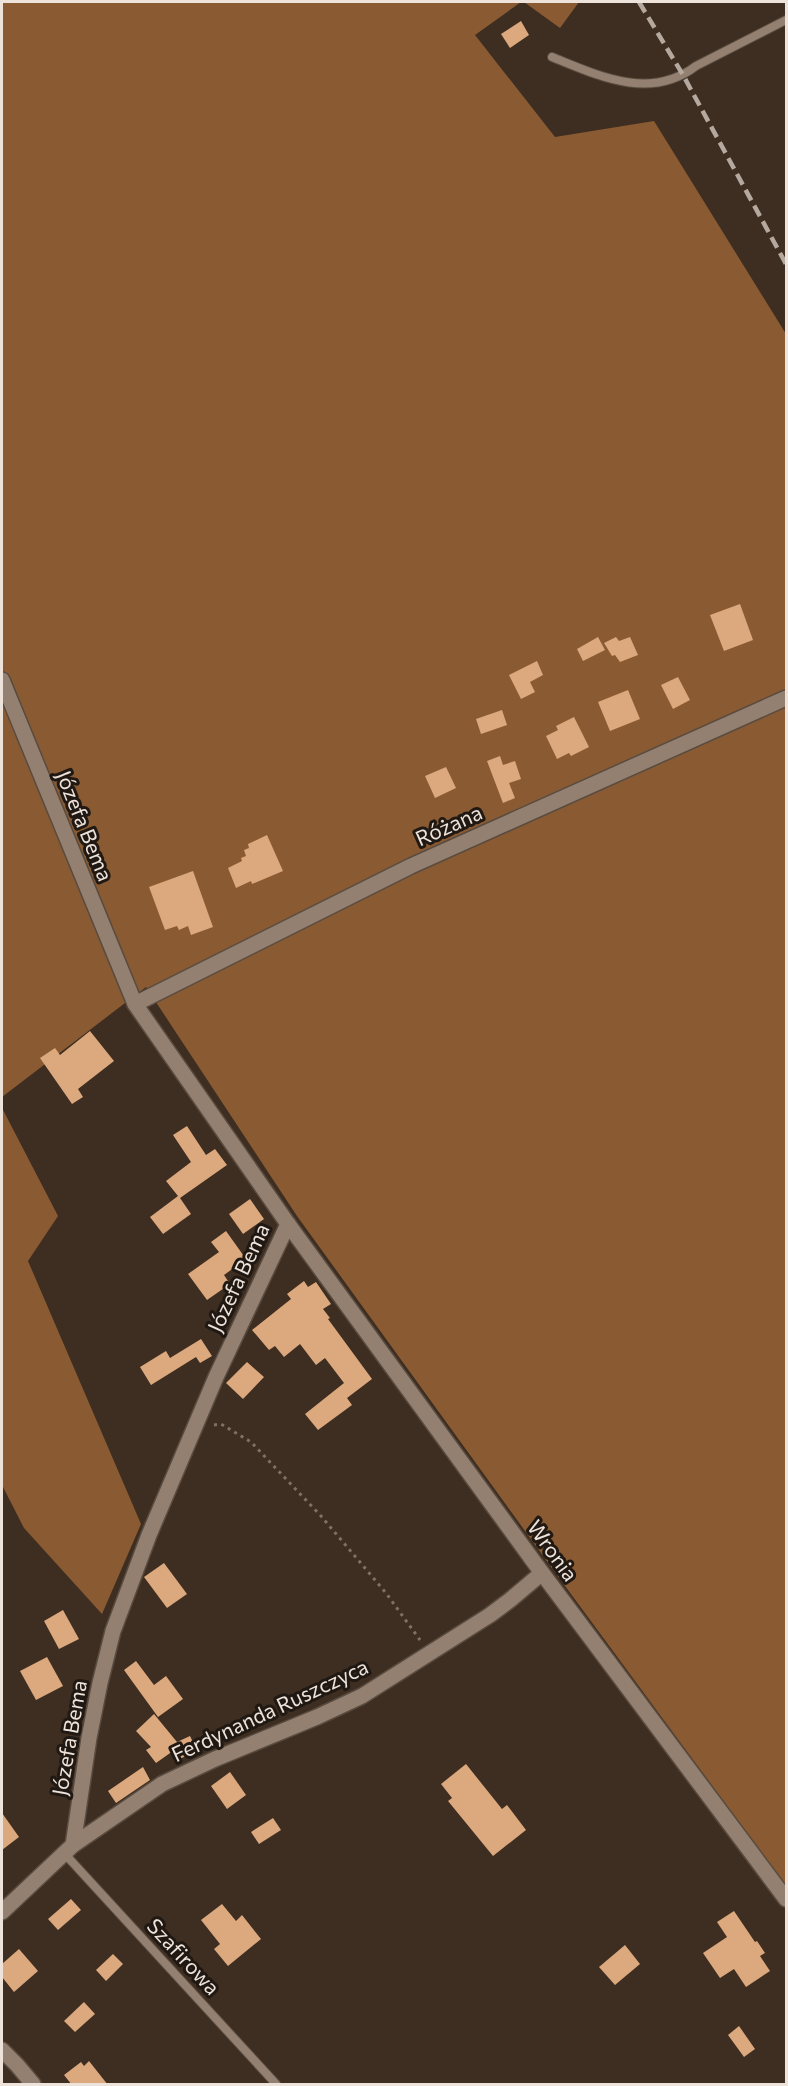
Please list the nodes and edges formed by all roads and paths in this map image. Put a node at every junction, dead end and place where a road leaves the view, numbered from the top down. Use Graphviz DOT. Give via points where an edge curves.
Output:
graph roads {
  1 [pos="786,20"];
  2 [pos="552,57"];
  3 [pos="2,680"];
  4 [pos="786,698"];
  5 [pos="135,1004"];
  6 [pos="288,1224"];
  7 [pos="194,1427"];
  8 [pos="542,1573"];
  9 [pos="429,1654"];
  10 [pos="68,1849"];
  11 [pos="786,1899"];
  12 [pos="2,1912"];
  13 [pos="2,2050"];
  14 [pos="33,2085"];
  15 [pos="276,2085"];
  1 -- 2 [label="lane" via="683,75 642,85 605,79"];
  3 -- 5 [label="street, Józefa Bema"];
  4 -- 5 [label="street, Różana" via="411,866"];
  5 -- 6 [label="street, Józefa Bema"];
  6 -- 7 [label="street, Józefa Bema"];
  6 -- 8 [label="street, Wronia"];
  7 -- 9 [label="path" via="221,1424 251,1442 386,1593"];
  7 -- 10 [label="street, Józefa Bema" via="113,1631"];
  8 -- 9 [label="street, Ferdynanda Ruszczyca" via="510,1600"];
  8 -- 11 [label="street, Wronia"];
  9 -- 10 [label="street, Ferdynanda Ruszczyca" via="317,1718 162,1784"];
  10 -- 12 [label="street"];
  10 -- 15 [label="lane, Szafirowa"];
  13 -- 14 [label="street"];
}
